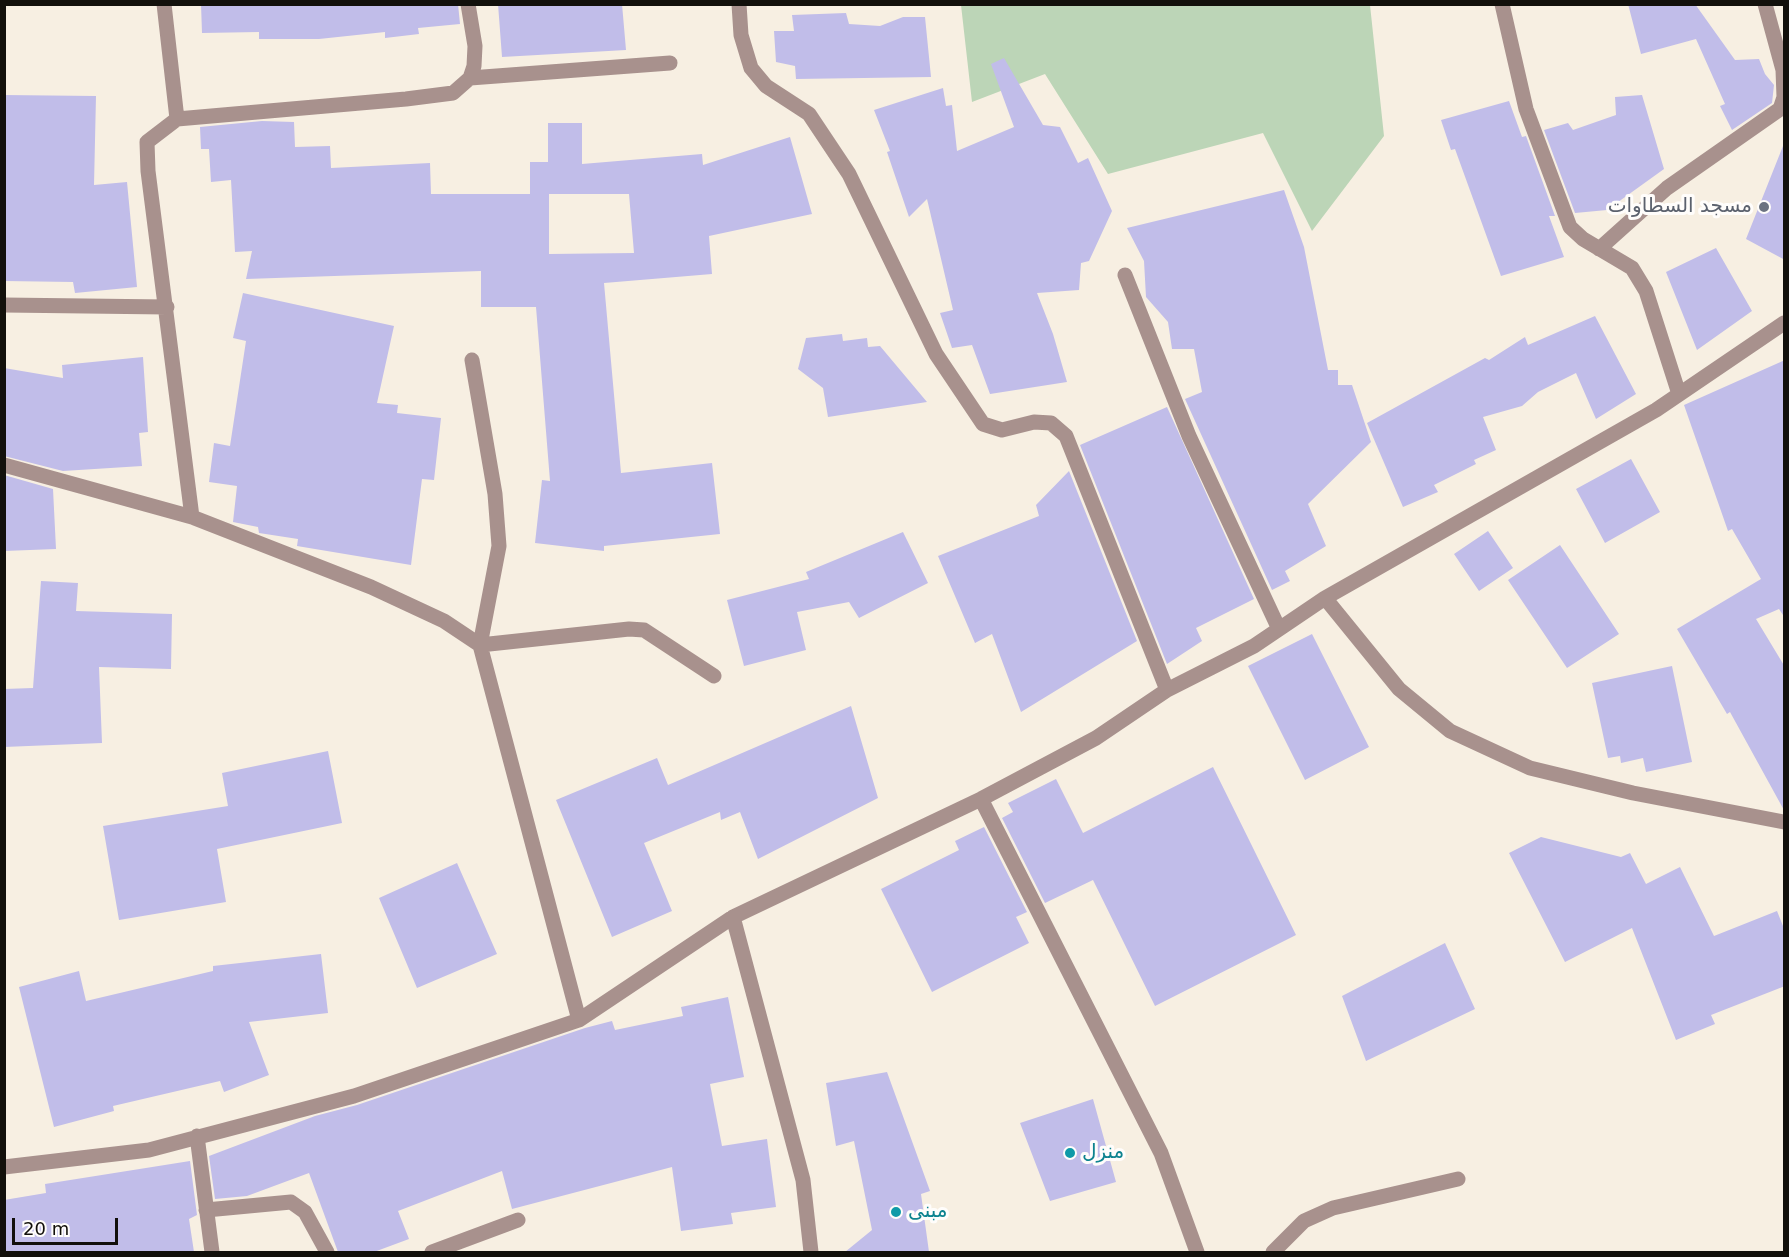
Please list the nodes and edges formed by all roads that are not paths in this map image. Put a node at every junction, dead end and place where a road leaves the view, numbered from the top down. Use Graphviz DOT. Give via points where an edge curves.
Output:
graph roads {
  1 [pos="164,4"];
  2 [pos="468,4"];
  3 [pos="739,4"];
  4 [pos="1502,4"];
  5 [pos="1765,4"];
  6 [pos="670,63"];
  7 [pos="470,78"];
  8 [pos="177,119"];
  9 [pos="1599,249"];
  10 [pos="1125,275"];
  11 [pos="4,305"];
  12 [pos="167,307"];
  13 [pos="1785,323"];
  14 [pos="472,360"];
  15 [pos="1679,394"];
  16 [pos="4,465"];
  17 [pos="192,517"];
  18 [pos="1325,598"];
  19 [pos="1279,629"];
  20 [pos="480,645"];
  21 [pos="714,676"];
  22 [pos="1167,690"];
  23 [pos="981,799"];
  24 [pos="1785,822"];
  25 [pos="733,917"];
  26 [pos="579,1020"];
  27 [pos="197,1136"];
  28 [pos="4,1167"];
  29 [pos="1458,1179"];
  30 [pos="206,1210"];
  31 [pos="518,1220"];
  32 [pos="212,1252"];
  33 [pos="327,1252"];
  34 [pos="432,1252"];
  35 [pos="812,1252"];
  36 [pos="1197,1252"];
  37 [pos="1273,1252"];
  1 -- 8 [label="street"];
  2 -- 7 [label="street" via="475,46"];
  3 -- 22 [label="street" via="741,35 751,68 766,86 809,114 849,174 936,354 983,424 1002,430 1051,423 1066,436"];
  4 -- 9 [label="street" via="1528,117 1570,227"];
  5 -- 9 [label="street" via="1783,70 1784,97 1780,109 1667,188"];
  6 -- 7 [label="street"];
  7 -- 8 [label="street" via="453,93"];
  8 -- 12 [label="street" via="147,142"];
  9 -- 15 [label="street" via="1632,268 1646,291"];
  10 -- 19 [label="street" via="1189,436"];
  11 -- 12 [label="street"];
  12 -- 17 [label="street"];
  13 -- 15 [label="street"];
  14 -- 20 [label="street" via="495,494 499,546"];
  15 -- 18 [label="street"];
  16 -- 17 [label="street"];
  17 -- 20 [label="street" via="371,587 444,621"];
  18 -- 19 [label="street"];
  18 -- 24 [label="street" via="1399,689 1450,731 1530,768 1633,793"];
  19 -- 22 [label="street"];
  20 -- 21 [label="street" via="644,630"];
  20 -- 26 [label="street"];
  22 -- 23 [label="street" via="1096,738"];
  23 -- 25 [label="street"];
  23 -- 36 [label="street" via="1161,1153"];
  25 -- 26 [label="street"];
  25 -- 35 [label="street" via="800,1169"];
  26 -- 27 [label="street" via="354,1096"];
  27 -- 28 [label="street" via="149,1150"];
  27 -- 30 [label="street"];
  29 -- 37 [label="street" via="1333,1208 1304,1221"];
  30 -- 32 [label="street"];
  30 -- 33 [label="street" via="291,1202 305,1212"];
  31 -- 34 [label="street"];
}
